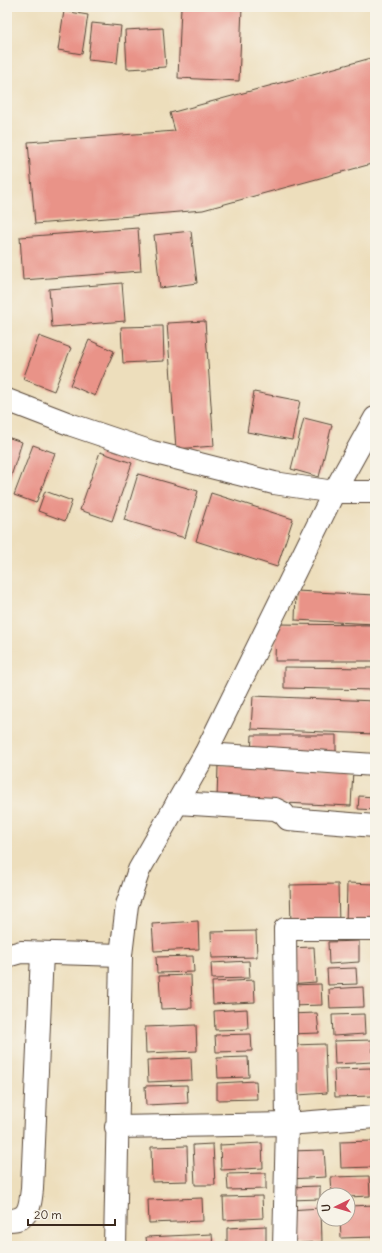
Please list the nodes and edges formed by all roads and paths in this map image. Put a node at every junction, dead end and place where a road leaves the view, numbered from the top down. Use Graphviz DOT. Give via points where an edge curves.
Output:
graph roads {
  1 [pos="7,400"];
  2 [pos="375,418"];
  3 [pos="334,492"];
  4 [pos="375,492"];
  5 [pos="206,754"];
  6 [pos="375,765"];
  7 [pos="177,803"];
  8 [pos="375,826"];
  9 [pos="375,930"];
  10 [pos="42,953"];
  11 [pos="121,955"];
  12 [pos="7,956"];
  13 [pos="375,1117"];
  14 [pos="287,1124"];
  15 [pos="116,1127"];
  16 [pos="7,1220"];
  17 [pos="115,1246"];
  18 [pos="284,1246"];
  1 -- 3 [label="street" via="152,452 274,483"];
  2 -- 3 [label="street"];
  3 -- 4 [label="street"];
  3 -- 5 [label="street"];
  5 -- 6 [label="street"];
  5 -- 7 [label="street"];
  7 -- 8 [label="street" via="275,809 288,819"];
  7 -- 11 [label="street" via="139,870 128,905"];
  9 -- 14 [label="street" via="284,929"];
  10 -- 11 [label="street"];
  10 -- 12 [label="street" via="21,952"];
  10 -- 16 [label="street" via="30,1205 22,1218"];
  11 -- 15 [label="street"];
  13 -- 14 [label="street"];
  14 -- 15 [label="street"];
  14 -- 18 [label="street"];
  15 -- 17 [label="street"];
}
